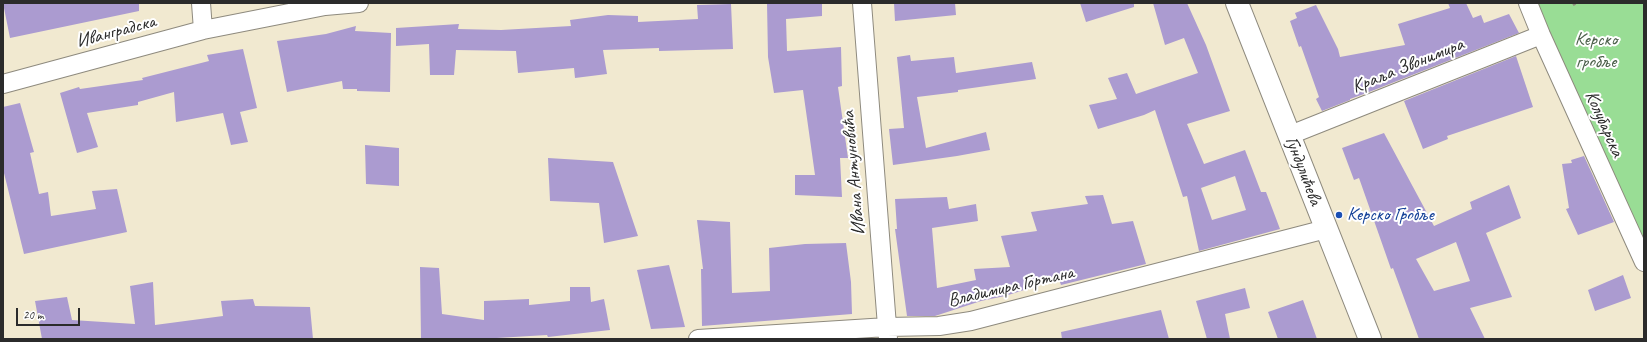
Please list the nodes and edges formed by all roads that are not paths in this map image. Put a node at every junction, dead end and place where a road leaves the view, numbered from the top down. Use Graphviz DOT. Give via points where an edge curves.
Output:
graph roads {
  1 [pos="201,3"];
  2 [pos="359,3"];
  3 [pos="862,3"];
  4 [pos="1237,3"];
  5 [pos="1528,3"];
  6 [pos="203,30"];
  7 [pos="1541,35"];
  8 [pos="3,84"];
  9 [pos="1290,135"];
  10 [pos="1326,229"];
  11 [pos="1644,262"];
  12 [pos="888,333"];
  13 [pos="698,339"];
  14 [pos="1370,339"];
  1 -- 6 [label="street"];
  2 -- 6 [label="street, Иванградска" via="325,6"];
  3 -- 12 [label="street, Ивана Антуновића"];
  4 -- 9 [label="street, Гундулићева"];
  5 -- 7 [label="street, Колубарска"];
  6 -- 8 [label="street, Иванградска"];
  7 -- 9 [label="street, Краља Звонимира"];
  7 -- 11 [label="street, Колубарска"];
  9 -- 10 [label="street, Гундулићева"];
  10 -- 12 [label="street, Владимира Гортана" via="971,321"];
  10 -- 14 [label="street, Гундулићева"];
  12 -- 13 [label="street, Владимира Гортана"];
}
